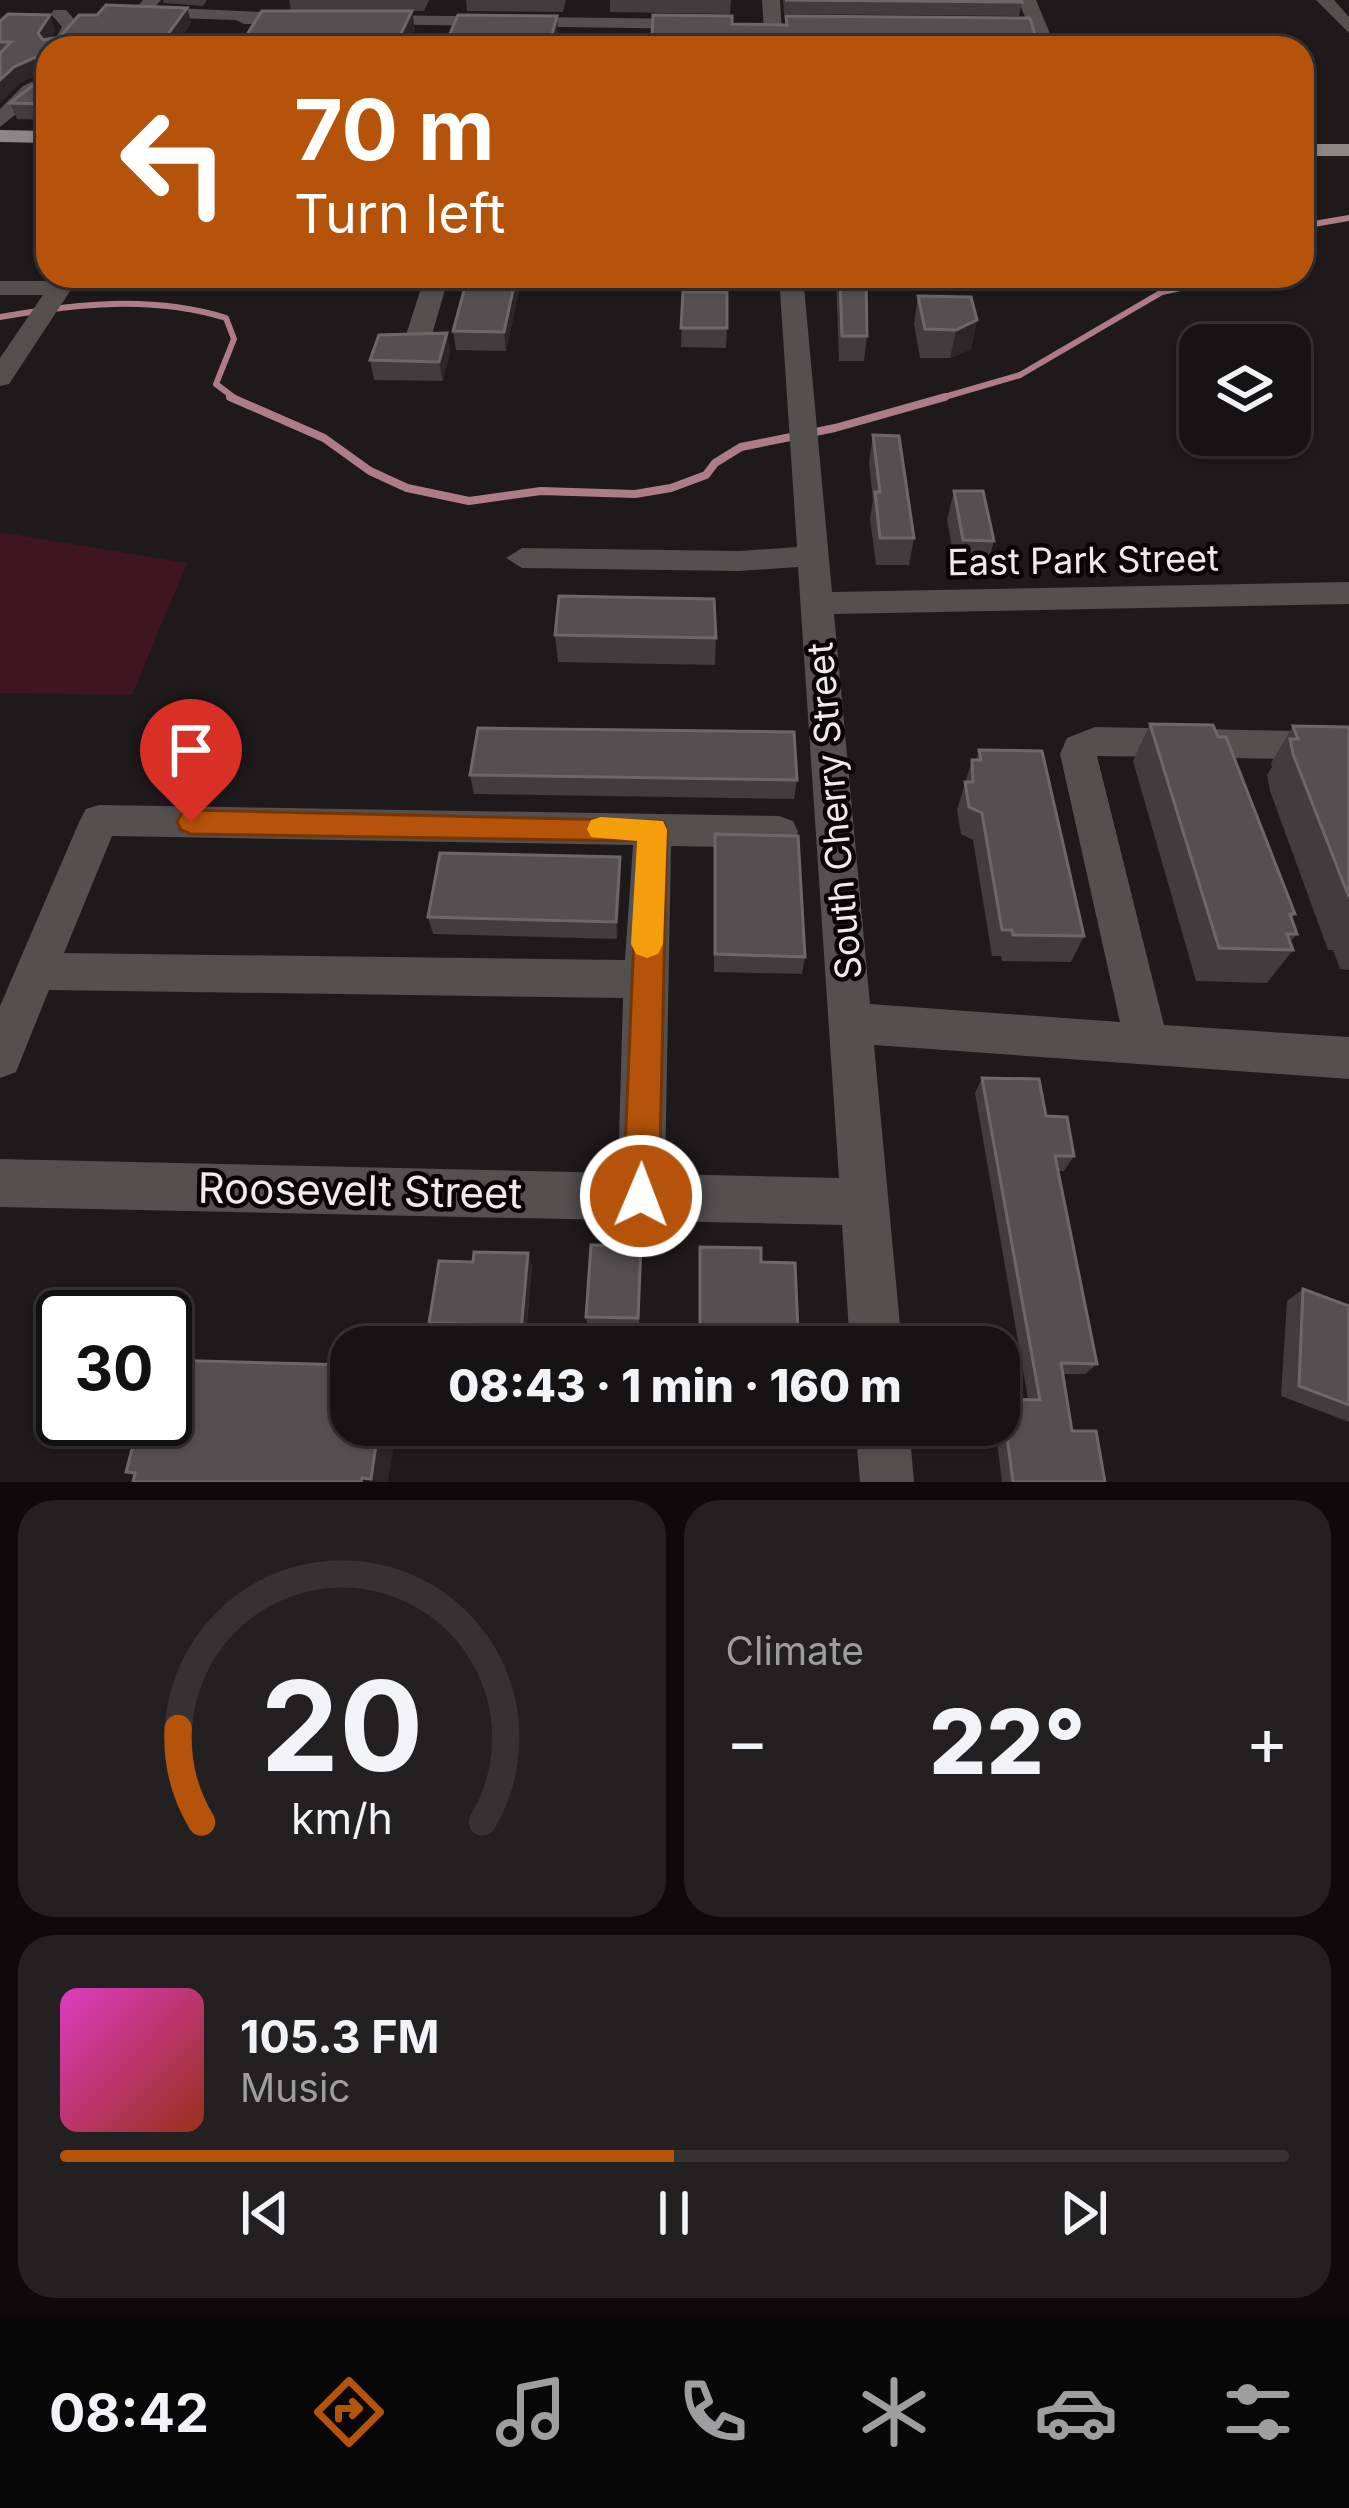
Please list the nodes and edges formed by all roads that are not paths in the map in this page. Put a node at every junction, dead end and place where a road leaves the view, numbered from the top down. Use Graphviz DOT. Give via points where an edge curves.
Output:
graph roads {
  1 [pos="152,0"];
  2 [pos="398,0"];
  3 [pos="519,0"];
  4 [pos="646,0"];
  5 [pos="771,0"];
  6 [pos="1027,0"];
  7 [pos="1325,0"];
  8 [pos="209,7"];
  9 [pos="60,14"];
  10 [pos="246,17"];
  11 [pos="334,20"];
  12 [pos="358,20"];
  13 [pos="382,20"];
  14 [pos="513,21"];
  15 [pos="644,23"];
  16 [pos="1347,23"];
  17 [pos="730,24"];
  18 [pos="751,24"];
  19 [pos="772,25"];
  20 [pos="794,25"];
  21 [pos="1005,26"];
  22 [pos="1038,26"];
  23 [pos="65,36"];
  24 [pos="374,36"];
  25 [pos="509,36"];
  26 [pos="643,36"];
  27 [pos="773,36"];
  28 [pos="1042,36"];
  29 [pos="34,82"];
  30 [pos="0,122"];
  31 [pos="0,136"];
  32 [pos="36,137"];
  33 [pos="1314,148"];
  34 [pos="1349,150"];
  35 [pos="0,288"];
  36 [pos="60,288"];
  37 [pos="433,288"];
  38 [pos="792,288"];
  39 [pos="418,338"];
  40 [pos="0,378"];
  41 [pos="814,556"];
  42 [pos="522,558"];
  43 [pos="1349,592"];
  44 [pos="818,602"];
  45 [pos="1349,746"];
  46 [pos="652,830"];
  47 [pos="779,832"];
  48 [pos="36,971"];
  49 [pos="645,979"];
  50 [pos="850,1023"];
  51 [pos="1146,1042"];
  52 [pos="0,1057"];
  53 [pos="1349,1058"];
  54 [pos="0,1183"];
  55 [pos="641,1196"];
  56 [pos="865,1202"];
  57 [pos="874,1326"];
  58 [pos="884,1446"];
  59 [pos="887,1482"];
  1 -- 8 [label="street" via="142,12"];
  2 -- 13 [label="street"];
  3 -- 14 [label="street"];
  4 -- 15 [label="street"];
  5 -- 19 [label="street"];
  6 -- 22 [label="street"];
  7 -- 16 [label="street"];
  8 -- 10 [label="street"];
  9 -- 23 [label="street" via="72,27"];
  10 -- 11 [label="street"];
  12 -- 13 [label="street"];
  13 -- 14 [label="street"];
  13 -- 24 [label="street"];
  14 -- 15 [label="street"];
  14 -- 25 [label="street"];
  15 -- 17 [label="street"];
  15 -- 26 [label="street"];
  18 -- 19 [label="street"];
  19 -- 20 [label="street"];
  19 -- 27 [label="street"];
  21 -- 22 [label="street"];
  22 -- 28 [label="street"];
  29 -- 30 [label="street"];
  31 -- 32 [label="main road"];
  33 -- 34 [label="main road"];
  35 -- 36 [label="street"];
  36 -- 40 [label="street"];
  37 -- 39 [label="street"];
  38 -- 41 [label="street, South Cherry Street"];
  41 -- 42 [label="street"];
  41 -- 44 [label="street, South Cherry Street"];
  43 -- 44 [label="street, East Park Street"];
  44 -- 50 [label="street, South Cherry Street"];
  45 -- 51 [label="street" via="1095,741 1078,750"];
  46 -- 47 [label="street"];
  46 -- 48 [label="street" via="99,820"];
  46 -- 49 [label="street"];
  48 -- 49 [label="street"];
  48 -- 52 [label="street"];
  49 -- 55 [label="street"];
  50 -- 51 [label="street"];
  50 -- 56 [label="street, South Cherry Street"];
  51 -- 53 [label="street"];
  54 -- 55 [label="street, Roosevelt Street"];
  55 -- 56 [label="street, Roosevelt Street"];
  56 -- 57 [label="street, South Cherry Street"];
  58 -- 59 [label="street"];
}
